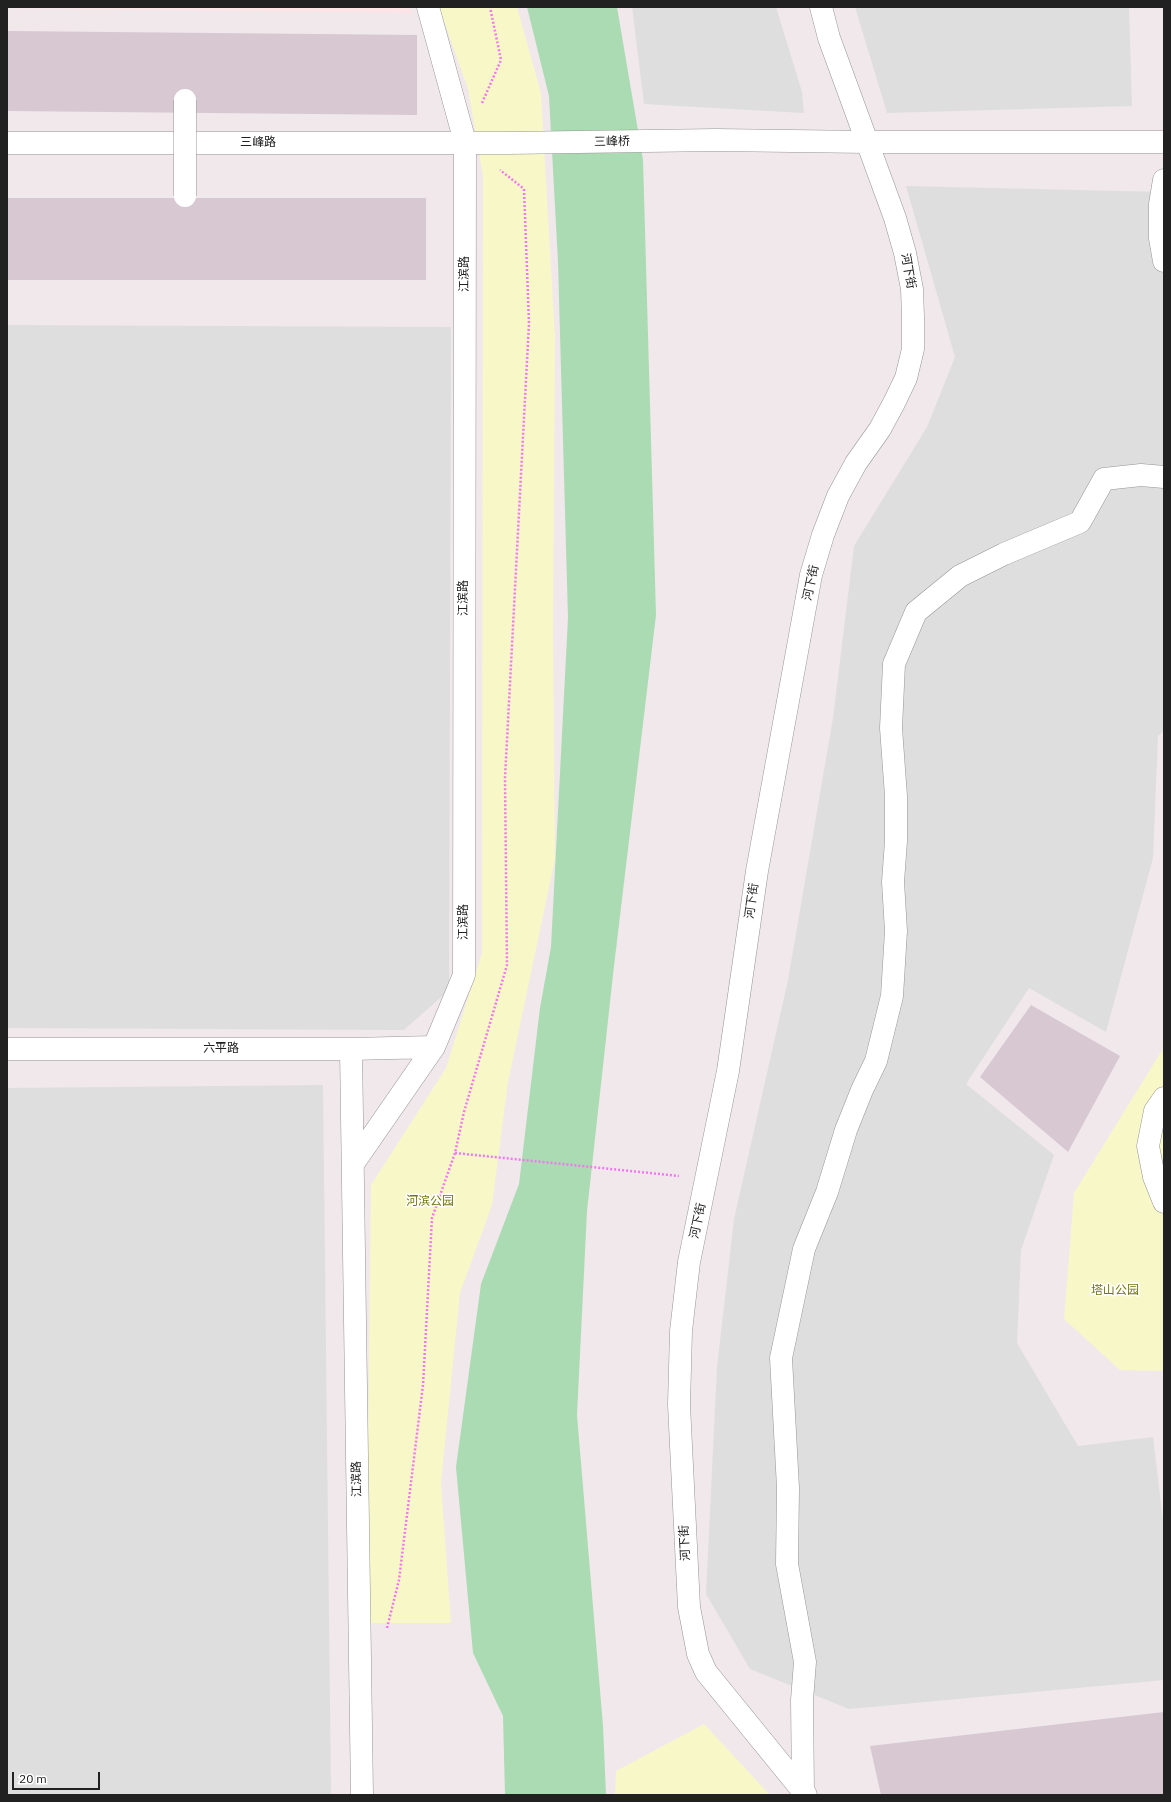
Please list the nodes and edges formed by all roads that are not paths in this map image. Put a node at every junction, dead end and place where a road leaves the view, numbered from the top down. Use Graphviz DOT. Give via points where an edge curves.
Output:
graph roads {
  1 [pos="428,7"];
  2 [pos="821,7"];
  3 [pos="185,100"];
  4 [pos="465,142"];
  5 [pos="867,142"];
  6 [pos="1164,142"];
  7 [pos="7,143"];
  8 [pos="508,143"];
  9 [pos="1164,180"];
  10 [pos="185,196"];
  11 [pos="1164,261"];
  12 [pos="1164,477"];
  13 [pos="434,1047"];
  14 [pos="7,1049"];
  15 [pos="351,1049"];
  16 [pos="1164,1098"];
  17 [pos="353,1164"];
  18 [pos="1164,1202"];
  19 [pos="804,1794"];
  20 [pos="362,1795"];
  1 -- 4 [label="street, 江滨路"];
  2 -- 5 [label="street, 河下街" via="829,38"];
  3 -- 10 [label="street, bridge"];
  4 -- 7 [label="street, 三峰路"];
  4 -- 8 [label="street, 三峰路"];
  4 -- 13 [label="street, 江滨路" via="464,975"];
  5 -- 6 [label="street, 三峰桥"];
  5 -- 8 [label="street, 三峰桥" via="716,140"];
  5 -- 19 [label="street, 河下街" via="906,253 912,289 912,349 906,378 894,403 838,496 823,535 812,575 757,871 728,1071 689,1262 681,1331 679,1405 688,1607 698,1654 706,1672"];
  9 -- 11 [label="street" via="1160,204 1160,238"];
  12 -- 19 [label="street" via="1141,475 1104,479 1080,522 1004,554 960,576 916,612 894,664 891,728 896,796 893,882 896,931 892,996 876,1061 846,1130 827,1192 804,1249 781,1358 788,1488 787,1564 805,1662 802,1700"];
  13 -- 15 [label="street, 六平路"];
  13 -- 17 [label="street, 江滨路"];
  14 -- 15 [label="street, 六平路"];
  15 -- 17 [label="street, 江滨路"];
  16 -- 18 [label="street" via="1154,1111 1148,1146 1154,1177"];
  17 -- 20 [label="street, 江滨路"];
}
